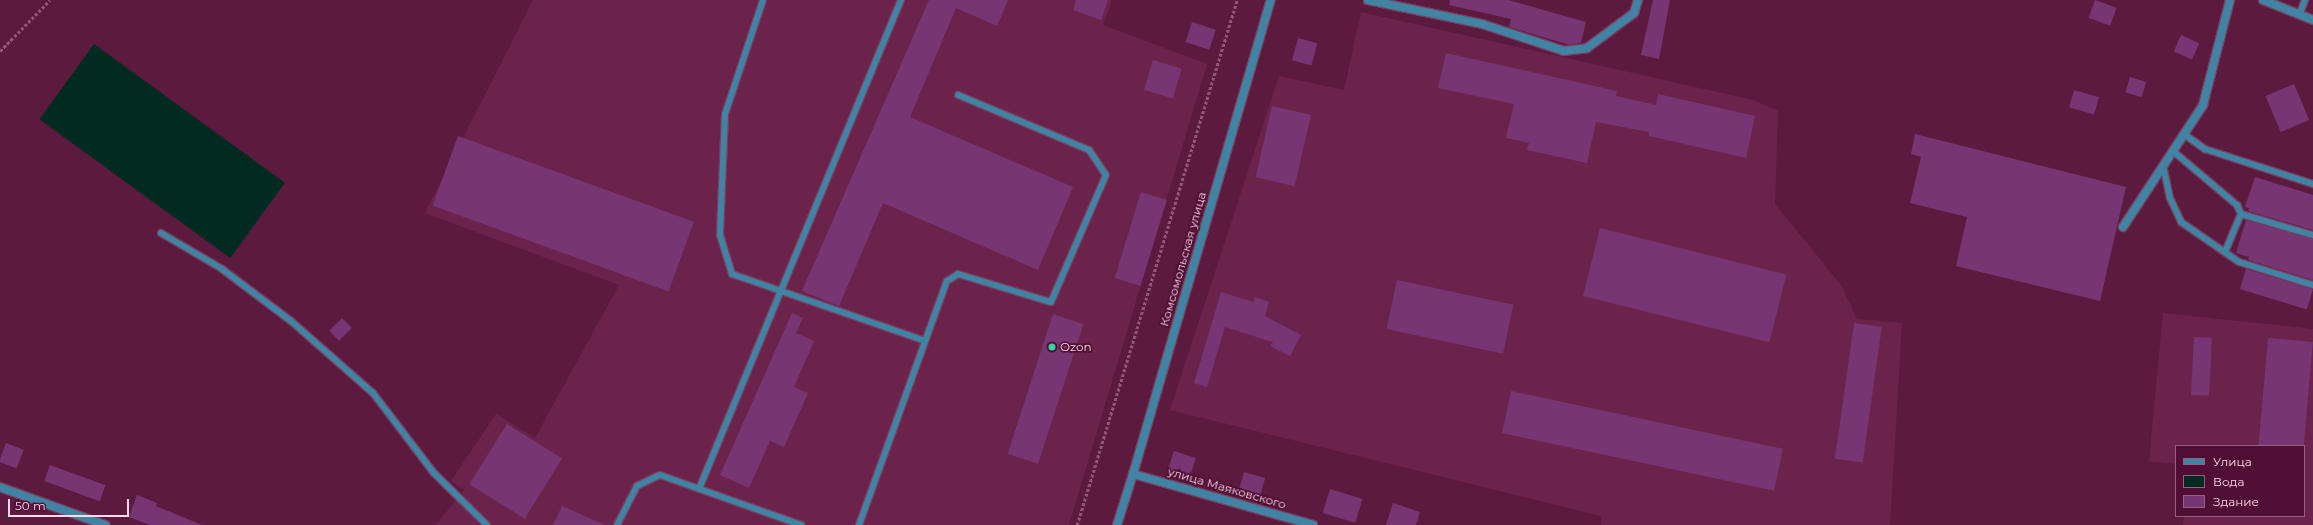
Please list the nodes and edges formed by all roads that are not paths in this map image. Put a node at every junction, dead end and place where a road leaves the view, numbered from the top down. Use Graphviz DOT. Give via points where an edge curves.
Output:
graph roads {
  1 [pos="763,0"];
  2 [pos="901,0"];
  3 [pos="1272,0"];
  4 [pos="1368,0"];
  5 [pos="1638,0"];
  6 [pos="2230,0"];
  7 [pos="2263,0"];
  8 [pos="2305,0"];
  9 [pos="2299,14"];
  10 [pos="2313,20"];
  11 [pos="958,95"];
  12 [pos="2184,134"];
  13 [pos="2173,151"];
  14 [pos="2163,165"];
  15 [pos="2313,184"];
  16 [pos="2241,214"];
  17 [pos="2123,227"];
  18 [pos="161,233"];
  19 [pos="2313,235"];
  20 [pos="2225,252"];
  21 [pos="2313,285"];
  22 [pos="781,291"];
  23 [pos="925,341"];
  24 [pos="1133,474"];
  25 [pos="0,487"];
  26 [pos="699,489"];
  27 [pos="105,525"];
  28 [pos="487,525"];
  29 [pos="617,525"];
  30 [pos="800,525"];
  31 [pos="859,525"];
  32 [pos="1116,525"];
  33 [pos="1313,525"];
  1 -- 22 [label="lane" via="725,114 720,235 732,274"];
  2 -- 22 [label="lane"];
  3 -- 24 [label="street, Комсомольская улица"];
  4 -- 5 [label="street" via="1482,24 1564,51 1587,48 1634,13"];
  6 -- 12 [label="street" via="2203,104"];
  7 -- 9 [label="street"];
  8 -- 9 [label="lane"];
  9 -- 10 [label="street"];
  11 -- 23 [label="lane" via="1089,150 1106,175 1051,302 958,274 947,281"];
  12 -- 13 [label="street"];
  12 -- 15 [label="lane" via="2204,149"];
  13 -- 14 [label="street"];
  13 -- 16 [label="lane" via="2237,205"];
  14 -- 17 [label="street"];
  14 -- 20 [label="lane" via="2170,198 2181,222"];
  16 -- 19 [label="lane"];
  16 -- 20 [label="lane"];
  18 -- 28 [label="lane" via="222,269 290,321 374,393 434,473"];
  20 -- 21 [label="lane" via="2239,262"];
  22 -- 23 [label="lane"];
  22 -- 26 [label="lane"];
  23 -- 31 [label="lane"];
  24 -- 32 [label="street, Комсомольская улица"];
  24 -- 33 [label="street, улица Маяковского"];
  25 -- 27 [label="street"];
  26 -- 29 [label="lane" via="660,475 637,486"];
  26 -- 30 [label="lane"];
}
